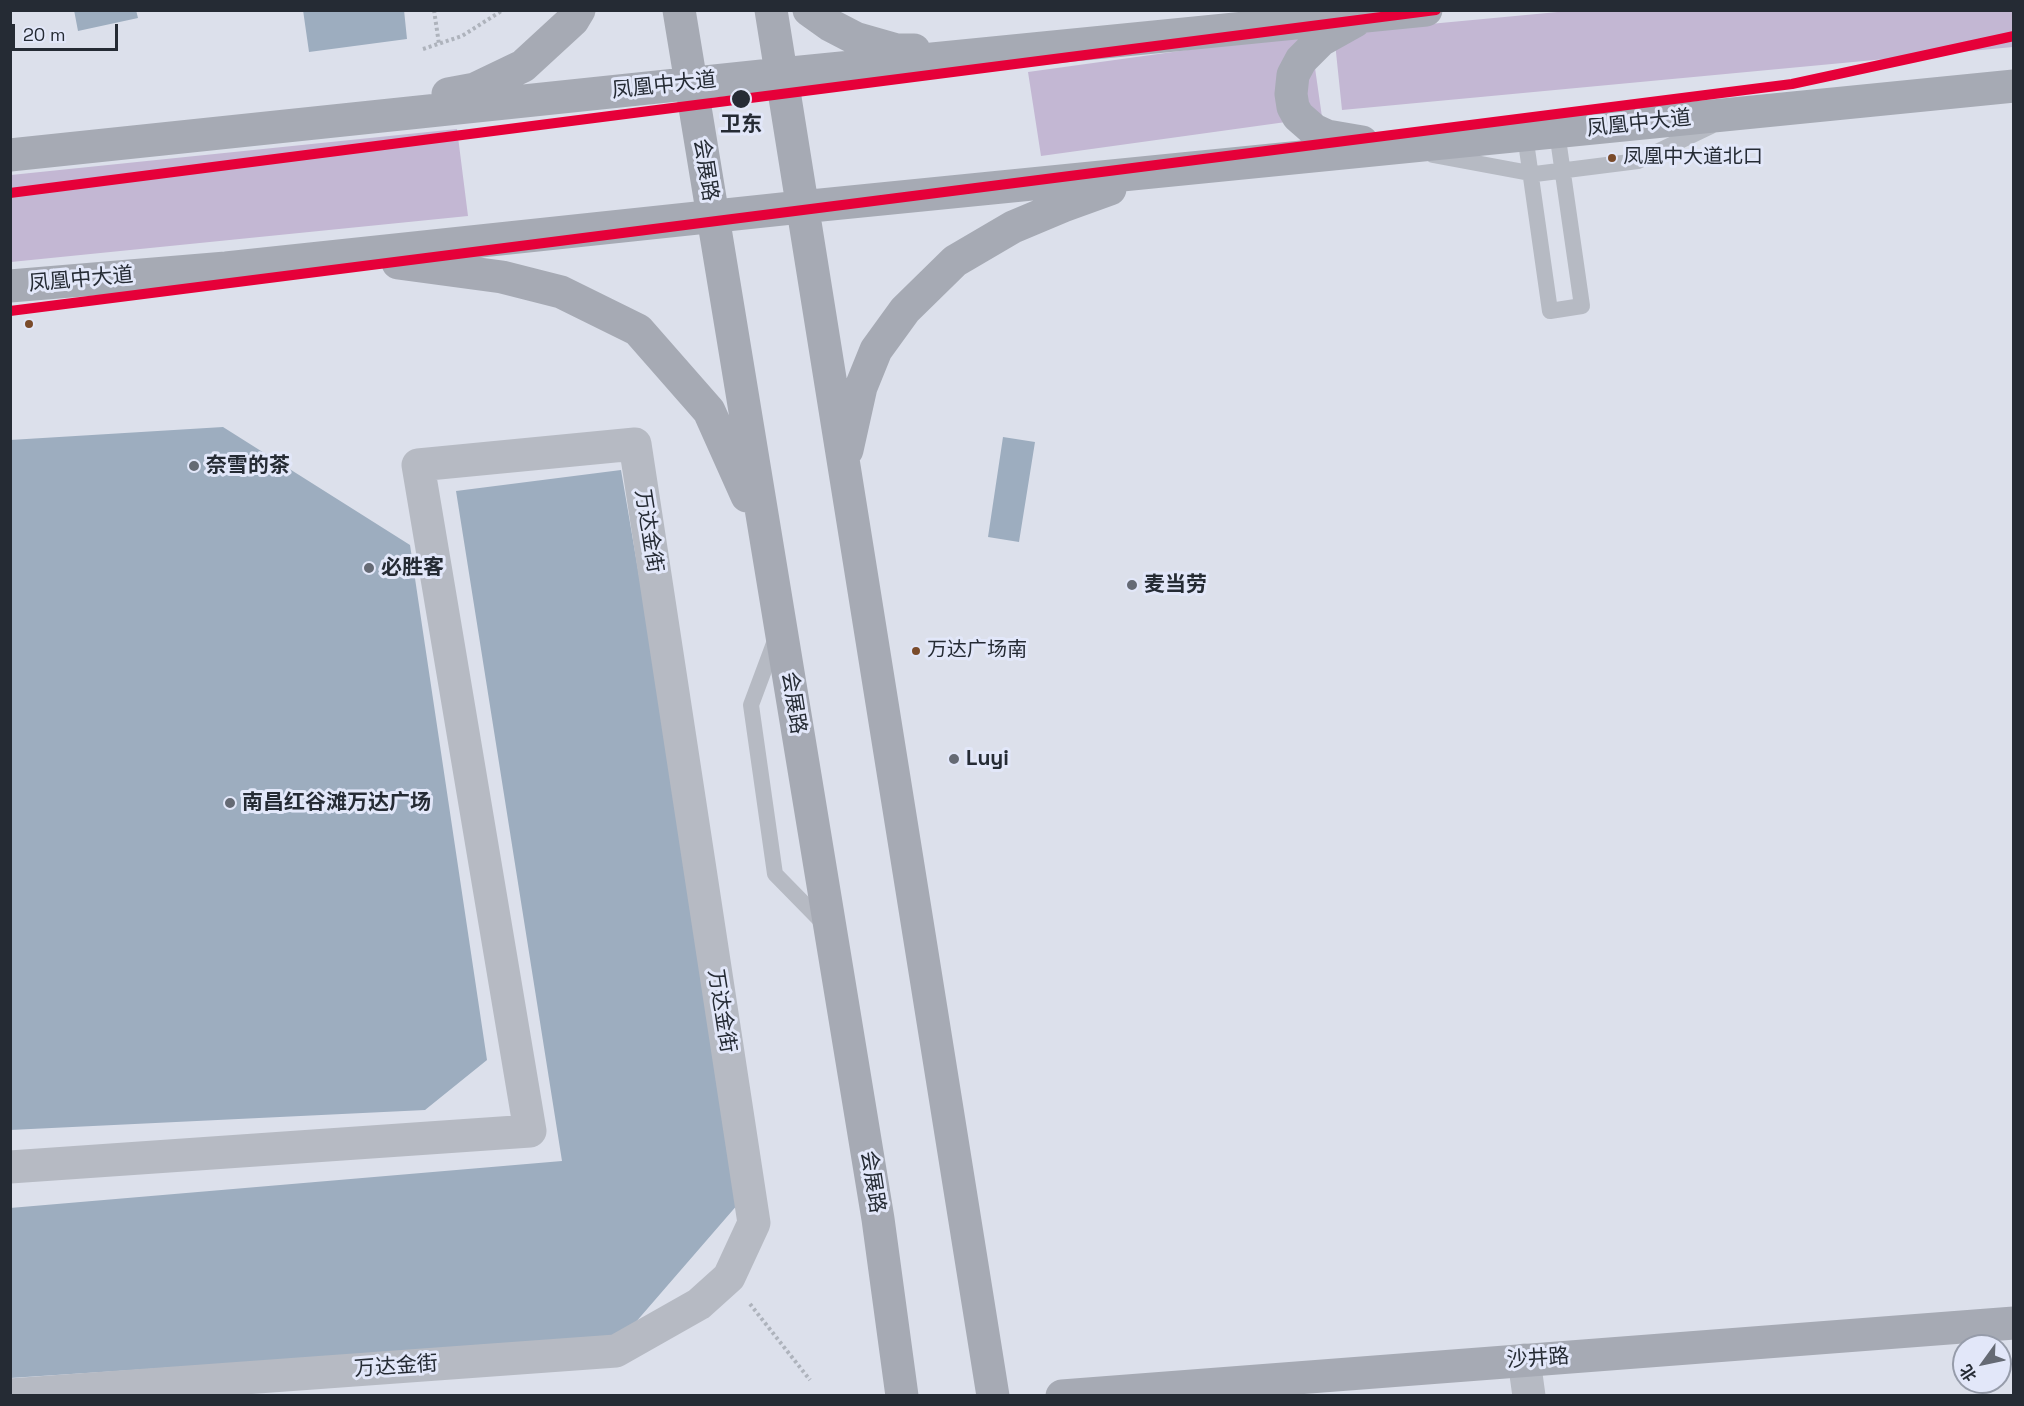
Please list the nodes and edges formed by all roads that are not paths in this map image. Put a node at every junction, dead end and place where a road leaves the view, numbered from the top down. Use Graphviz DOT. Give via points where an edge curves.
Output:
graph roads {
  1 [pos="579,10"];
  2 [pos="679,10"];
  3 [pos="771,10"];
  4 [pos="809,10"];
  5 [pos="1426,10"];
  6 [pos="1361,17"];
  7 [pos="1002,52"];
  8 [pos="781,74"];
  9 [pos="691,83"];
  10 [pos="2013,86"];
  11 [pos="1737,114"];
  12 [pos="241,131"];
  13 [pos="1557,132"];
  14 [pos="1524,135"];
  15 [pos="1397,147"];
  16 [pos="10,155"];
  17 [pos="1563,171"];
  18 [pos="1158,172"];
  19 [pos="1530,174"];
  20 [pos="801,207"];
  21 [pos="713,217"];
  22 [pos="346,256"];
  23 [pos="10,286"];
  24 [pos="843,466"];
  25 [pos="769,557"];
  26 [pos="781,626"];
  27 [pos="831,932"];
  28 [pos="10,1167"];
  29 [pos="2013,1323"];
  30 [pos="1524,1360"];
  31 [pos="10,1395"];
  32 [pos="902,1395"];
  33 [pos="993,1395"];
  34 [pos="1062,1395"];
  35 [pos="1529,1395"];
  1 -- 12 [label="main road" via="523,66 475,89"];
  2 -- 9 [label="main road, 会展路"];
  3 -- 8 [label="main road"];
  4 -- 7 [label="main road" via="855,38 897,50"];
  5 -- 6 [label="main road, 凤凰中大道"];
  6 -- 7 [label="main road, 凤凰中大道"];
  6 -- 15 [label="main road" via="1321,40 1301,60 1293,75 1293,107 1314,130 1327,136"];
  7 -- 8 [label="main road, 凤凰中大道"];
  8 -- 9 [label="main road, 凤凰中大道"];
  8 -- 20 [label="main road"];
  9 -- 12 [label="main road, 凤凰中大道"];
  9 -- 21 [label="main road, 会展路"];
  10 -- 11 [label="main road, 凤凰中大道"];
  11 -- 13 [label="main road, 凤凰中大道"];
  11 -- 17 [label="lane" via="1638,161"];
  12 -- 16 [label="main road, 凤凰中大道"];
  13 -- 14 [label="main road, 凤凰中大道"];
  13 -- 17 [label="lane"];
  14 -- 15 [label="main road, 凤凰中大道"];
  14 -- 19 [label="lane"];
  15 -- 18 [label="main road, 凤凰中大道"];
  15 -- 19 [label="lane"];
  17 -- 19 [label="lane"];
  17 -- 19 [label="lane" via="1582,306 1550,311"];
  18 -- 20 [label="main road, 凤凰中大道"];
  18 -- 24 [label="main road" via="1014,227 955,261 905,310 876,350 861,387"];
  20 -- 21 [label="main road, 凤凰中大道"];
  20 -- 24 [label="main road"];
  21 -- 22 [label="main road, 凤凰中大道"];
  21 -- 25 [label="main road, 会展路"];
  22 -- 23 [label="main road, 凤凰中大道"];
  22 -- 25 [label="main road" via="502,277 561,292 638,330 709,411"];
  24 -- 33 [label="main road"];
  25 -- 26 [label="main road, 会展路"];
  26 -- 27 [label="main road, 会展路"];
  26 -- 27 [label="lane" via="751,705 775,874"];
  27 -- 32 [label="main road, 会展路"];
  28 -- 31 [label="street, 万达金街" via="530,1131 418,465 635,444 754,1223 729,1277 699,1304 616,1351"];
  29 -- 30 [label="main road, 沙井路"];
  30 -- 34 [label="main road, 沙井路"];
  30 -- 35 [label="street"];
}
